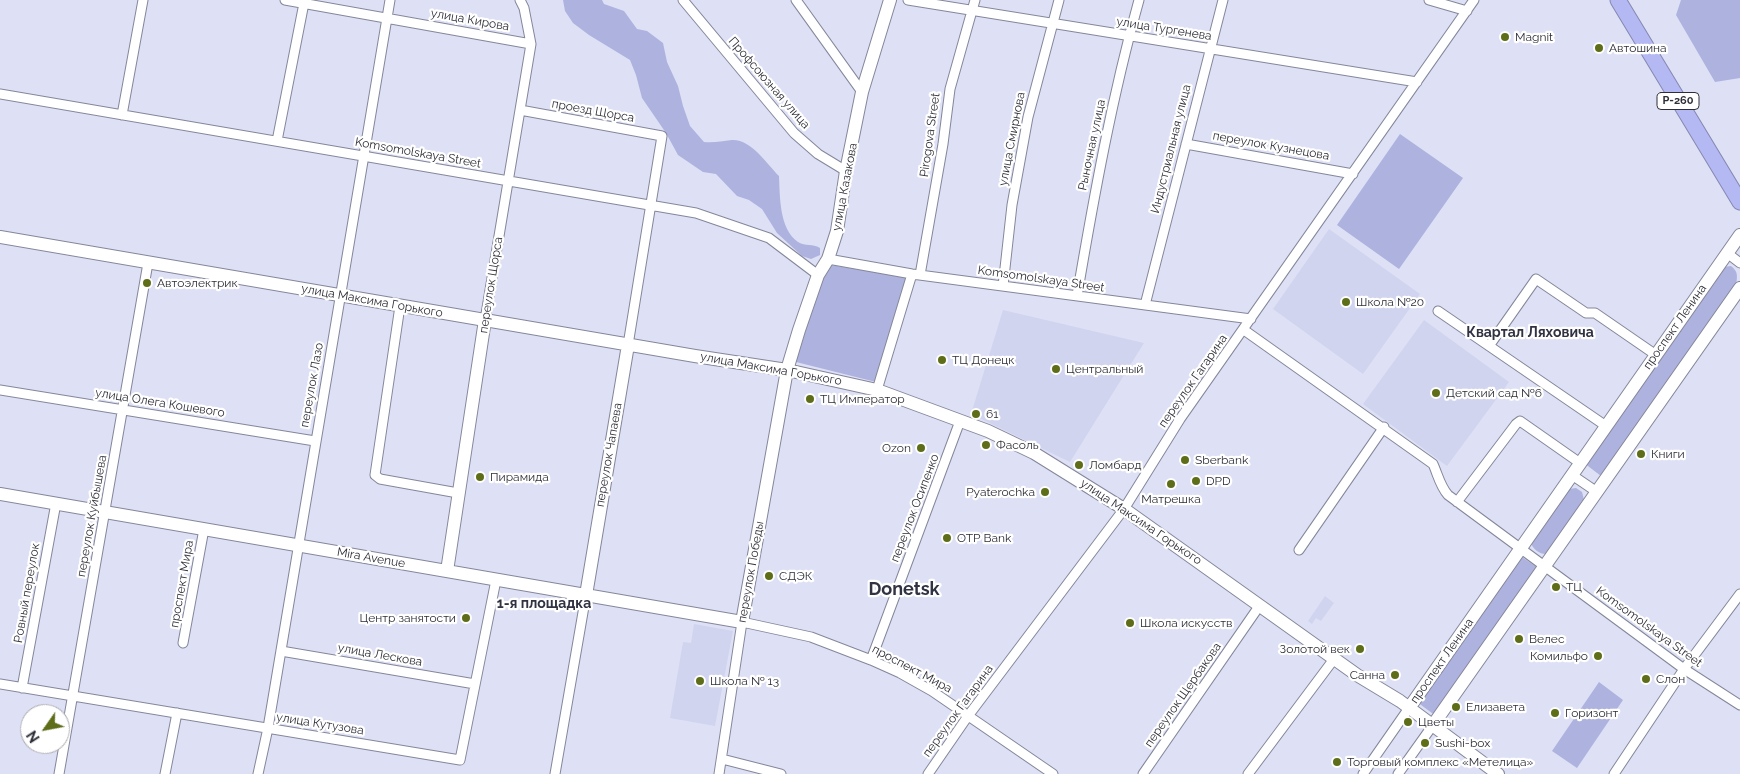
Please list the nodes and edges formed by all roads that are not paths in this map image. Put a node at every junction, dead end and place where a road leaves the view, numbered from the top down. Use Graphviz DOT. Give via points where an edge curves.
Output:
graph roads {
  1 [pos="143,0"];
  2 [pos="285,0"];
  3 [pos="390,0"];
  4 [pos="520,0"];
  5 [pos="683,0"];
  6 [pos="796,0"];
  7 [pos="890,0"];
  8 [pos="908,0"];
  9 [pos="975,0"];
  10 [pos="1059,0"];
  11 [pos="1139,0"];
  12 [pos="1223,0"];
  13 [pos="1429,0"];
  14 [pos="1474,0"];
  15 [pos="1618,0"];
  16 [pos="304,3"];
  17 [pos="329,4"];
  18 [pos="972,11"];
  19 [pos="1467,11"];
  20 [pos="386,18"];
  21 [pos="1052,24"];
  22 [pos="1129,36"];
  23 [pos="531,44"];
  24 [pos="1209,49"];
  25 [pos="1416,82"];
  26 [pos="862,92"];
  27 [pos="0,94"];
  28 [pos="520,110"];
  29 [pos="122,115"];
  30 [pos="662,136"];
  31 [pos="277,141"];
  32 [pos="1186,144"];
  33 [pos="364,156"];
  34 [pos="846,171"];
  35 [pos="1352,174"];
  36 [pos="508,181"];
  37 [pos="1740,202"];
  38 [pos="650,205"];
  39 [pos="1740,235"];
  40 [pos="0,237"];
  41 [pos="1727,252"];
  42 [pos="828,259"];
  43 [pos="148,263"];
  44 [pos="1740,263"];
  45 [pos="818,275"];
  46 [pos="916,275"];
  47 [pos="1003,286"];
  48 [pos="1740,288"];
  49 [pos="341,296"];
  50 [pos="1077,296"];
  51 [pos="1145,305"];
  52 [pos="400,306"];
  53 [pos="1438,310"];
  54 [pos="1251,319"];
  55 [pos="485,320"];
  56 [pos="1244,330"];
  57 [pos="628,345"];
  58 [pos="1489,346"];
  59 [pos="1656,355"];
  60 [pos="787,370"];
  61 [pos="0,390"];
  62 [pos="877,390"];
  63 [pos="123,410"];
  64 [pos="960,421"];
  65 [pos="1606,426"];
  66 [pos="1384,427"];
  67 [pos="315,441"];
  68 [pos="1580,463"];
  69 [pos="1572,475"];
  70 [pos="1597,492"];
  71 [pos="458,493"];
  72 [pos="0,494"];
  73 [pos="1457,502"];
  74 [pos="56,503"];
  75 [pos="1124,509"];
  76 [pos="105,512"];
  77 [pos="204,529"];
  78 [pos="298,545"];
  79 [pos="1521,548"];
  80 [pos="1299,550"];
  81 [pos="1545,566"];
  82 [pos="447,571"];
  83 [pos="496,580"];
  84 [pos="1740,594"];
  85 [pos="586,595"];
  86 [pos="1260,605"];
  87 [pos="742,622"];
  88 [pos="183,643"];
  89 [pos="281,651"];
  90 [pos="1334,658"];
  91 [pos="871,660"];
  92 [pos="1684,669"];
  93 [pos="0,684"];
  94 [pos="475,684"];
  95 [pos="22,688"];
  96 [pos="74,696"];
  97 [pos="1740,706"];
  98 [pos="1409,708"];
  99 [pos="177,713"];
  100 [pos="968,716"];
  101 [pos="1433,725"];
  102 [pos="268,728"];
  103 [pos="722,759"];
  104 [pos="1494,773"];
  105 [pos="59,774"];
  106 [pos="165,774"];
  107 [pos="258,774"];
  108 [pos="555,774"];
  109 [pos="719,774"];
  110 [pos="781,774"];
  111 [pos="928,774"];
  112 [pos="1053,774"];
  113 [pos="1144,774"];
  114 [pos="1248,774"];
  115 [pos="1362,774"];
  116 [pos="1398,774"];
  117 [pos="1614,774"];
  1 -- 29 [label="street"];
  2 -- 16 [label="street, улица Кирова"];
  3 -- 20 [label="street, переулок Лазо"];
  4 -- 23 [label="street, переулок Щорса"];
  5 -- 34 [label="street, Профсоюзная улица" via="794,133 818,154"];
  6 -- 26 [label="street"];
  7 -- 26 [label="main road, улица Казакова"];
  8 -- 18 [label="street, улица Тургенева"];
  9 -- 18 [label="street, Pirogova Street"];
  10 -- 21 [label="street, улица Смирнова"];
  11 -- 22 [label="street, Рыночная улица"];
  12 -- 24 [label="street, Индустриальная улица"];
  13 -- 19 [label="street"];
  14 -- 19 [label="street, переулок Гагарина"];
  15 -- 37 [label="highway, Р-260"];
  16 -- 17 [label="street, улица Кирова"];
  16 -- 31 [label="street"];
  17 -- 20 [label="street, улица Кирова"];
  18 -- 21 [label="street, улица Тургенева"];
  18 -- 46 [label="street, Pirogova Street" via="950,89 943,144"];
  19 -- 25 [label="street, переулок Гагарина"];
  20 -- 23 [label="street, улица Кирова"];
  20 -- 33 [label="street, переулок Лазо"];
  21 -- 22 [label="street, улица Тургенева"];
  21 -- 47 [label="street, улица Смирнова" via="1028,117 1012,205"];
  22 -- 24 [label="street, улица Тургенева"];
  22 -- 50 [label="street, Рыночная улица" via="1102,153"];
  23 -- 28 [label="street, переулок Щорса"];
  24 -- 25 [label="street, улица Тургенева"];
  24 -- 32 [label="street, Индустриальная улица"];
  25 -- 35 [label="street, переулок Гагарина"];
  26 -- 34 [label="main road, улица Казакова"];
  27 -- 29 [label="street, Komsomolskaya Street"];
  28 -- 30 [label="street, проезд Щорса"];
  28 -- 36 [label="street, переулок Щорса"];
  29 -- 31 [label="street, Komsomolskaya Street"];
  30 -- 38 [label="street, переулок Чапаева"];
  31 -- 33 [label="street, Komsomolskaya Street"];
  32 -- 35 [label="street, переулок Кузнецова"];
  32 -- 51 [label="street, Индустриальная улица"];
  33 -- 36 [label="street, Komsomolskaya Street"];
  33 -- 49 [label="street, переулок Лазо"];
  34 -- 42 [label="main road, улица Казакова" via="837,231"];
  35 -- 54 [label="street, переулок Гагарина"];
  36 -- 38 [label="street, Komsomolskaya Street"];
  36 -- 55 [label="street, переулок Щорса"];
  38 -- 45 [label="street, Komsomolskaya Street" via="696,213 769,238"];
  38 -- 57 [label="street, переулок Чапаева"];
  39 -- 41 [label="main road, проспект Ленина"];
  40 -- 43 [label="main road, улица Максима Горького"];
  41 -- 44 [label="street"];
  41 -- 59 [label="main road, проспект Ленина"];
  42 -- 45 [label="main road, улица Казакова"];
  42 -- 46 [label="street, Komsomolskaya Street"];
  43 -- 49 [label="main road, улица Максима Горького"];
  43 -- 63 [label="street, переулок Куйбышева"];
  45 -- 60 [label="main road, улица Казакова"];
  46 -- 47 [label="street, Komsomolskaya Street"];
  46 -- 62 [label="street, Pirogova Street"];
  47 -- 50 [label="street, Komsomolskaya Street"];
  48 -- 70 [label="main road"];
  49 -- 52 [label="main road, улица Максима Горького"];
  49 -- 67 [label="street, переулок Лазо"];
  50 -- 51 [label="street, Komsomolskaya Street"];
  51 -- 54 [label="street, Komsomolskaya Street"];
  52 -- 55 [label="main road, улица Максима Горького"];
  52 -- 71 [label="street" via="375,475 380,479"];
  53 -- 58 [label="street"];
  54 -- 56 [label="street, переулок Гагарина"];
  55 -- 57 [label="main road, улица Максима Горького"];
  55 -- 71 [label="main road, переулок Щорса"];
  56 -- 66 [label="street"];
  56 -- 75 [label="street, переулок Гагарина" via="1180,419"];
  57 -- 60 [label="main road, улица Максима Горького"];
  57 -- 85 [label="main road, переулок Чапаева"];
  58 -- 59 [label="street" via="1536,279 1586,313 1595,313"];
  58 -- 65 [label="street"];
  59 -- 65 [label="main road, проспект Ленина"];
  60 -- 62 [label="main road, улица Максима Горького"];
  60 -- 87 [label="main road, переулок Победы"];
  61 -- 63 [label="street, улица Олега Кошевого"];
  62 -- 64 [label="main road, улица Максима Горького"];
  63 -- 67 [label="street, улица Олега Кошевого"];
  63 -- 76 [label="street, переулок Куйбышева"];
  64 -- 75 [label="main road, улица Максима Горького" via="1034,453"];
  64 -- 91 [label="street, переулок Осипенко"];
  65 -- 68 [label="main road, проспект Ленина"];
  66 -- 73 [label="street" via="1433,464 1442,488"];
  66 -- 80 [label="street"];
  67 -- 78 [label="street, переулок Лазо"];
  68 -- 69 [label="main road, проспект Ленина"];
  68 -- 73 [label="street" via="1520,421"];
  69 -- 70 [label="street"];
  69 -- 79 [label="main road, проспект Ленина"];
  70 -- 81 [label="main road"];
  71 -- 82 [label="main road, переулок Щорса"];
  72 -- 74 [label="main road, Mira Avenue"];
  73 -- 79 [label="street"];
  74 -- 76 [label="main road, Mira Avenue"];
  74 -- 95 [label="street, Ровный переулок"];
  75 -- 86 [label="main road, улица Максима Горького"];
  75 -- 100 [label="street, переулок Гагарина"];
  76 -- 77 [label="main road, Mira Avenue"];
  76 -- 96 [label="street, переулок Куйбышева"];
  77 -- 78 [label="main road, Mira Avenue"];
  77 -- 88 [label="street, проспект Мира"];
  78 -- 82 [label="main road, Mira Avenue"];
  78 -- 89 [label="street, переулок Лазо"];
  79 -- 81 [label="street"];
  79 -- 98 [label="main road, проспект Ленина"];
  81 -- 92 [label="street, Komsomolskaya Street"];
  81 -- 101 [label="main road"];
  82 -- 83 [label="main road, Mira Avenue"];
  83 -- 85 [label="main road, Mira Avenue"];
  83 -- 94 [label="street"];
  84 -- 92 [label="street"];
  85 -- 87 [label="main road, Mira Avenue"];
  85 -- 108 [label="street, переулок Чапаева"];
  86 -- 90 [label="main road, улица Максима Горького"];
  86 -- 113 [label="street, переулок Щербакова"];
  87 -- 91 [label="street, проспект Мира" via="811,637"];
  87 -- 103 [label="street, переулок Победы"];
  89 -- 94 [label="street, улица Лескова"];
  89 -- 102 [label="street, переулок Лазо"];
  90 -- 98 [label="main road, улица Максима Горького"];
  90 -- 114 [label="street"];
  91 -- 100 [label="street, проспект Мира" via="932,691"];
  92 -- 97 [label="street, Komsomolskaya Street"];
  92 -- 117 [label="street"];
  93 -- 95 [label="street, улица Кутузова"];
  94 -- 102 [label="street, улица Кутузова" via="460,760"];
  95 -- 96 [label="street, улица Кутузова"];
  96 -- 99 [label="street, улица Кутузова"];
  96 -- 105 [label="street, переулок Куйбышева"];
  98 -- 101 [label="main road, улица Максима Горького"];
  98 -- 115 [label="street, проспект Ленина"];
  99 -- 102 [label="street, улица Кутузова"];
  99 -- 106 [label="street"];
  100 -- 111 [label="street, переулок Гагарина"];
  100 -- 112 [label="street, проспект Мира"];
  101 -- 104 [label="main road, улица Максима Горького"];
  101 -- 116 [label="street"];
  102 -- 107 [label="street, переулок Лазо"];
  103 -- 109 [label="street, переулок Победы"];
  103 -- 110 [label="street"];
}
